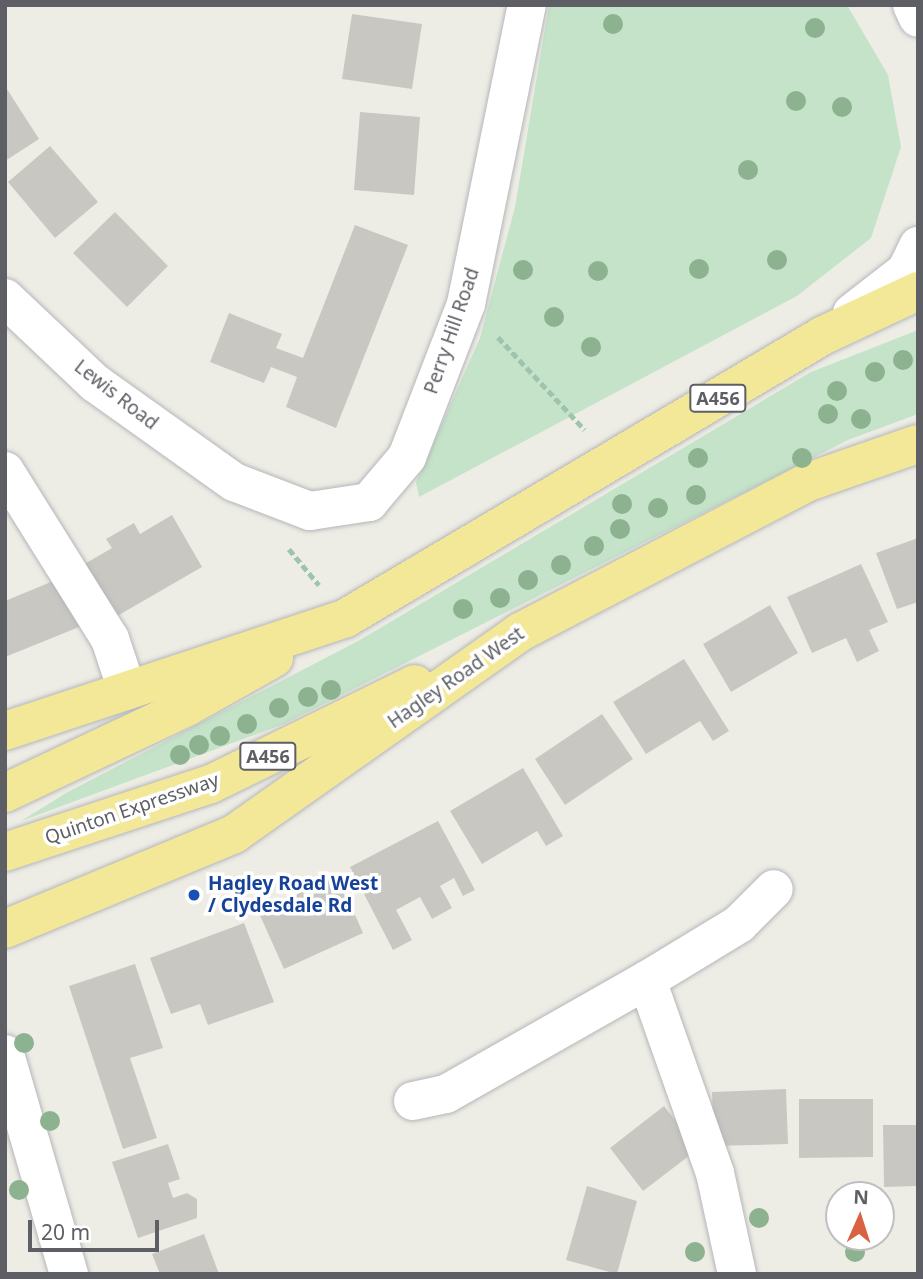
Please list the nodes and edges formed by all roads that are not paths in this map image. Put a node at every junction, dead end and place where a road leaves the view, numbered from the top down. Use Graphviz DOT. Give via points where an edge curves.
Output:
graph roads {
  1 [pos="527,5"];
  2 [pos="912,5"];
  3 [pos="918,18"];
  4 [pos="918,246"];
  5 [pos="918,292"];
  6 [pos="5,298"];
  7 [pos="822,336"];
  8 [pos="918,444"];
  9 [pos="5,471"];
  10 [pos="234,482"];
  11 [pos="346,618"];
  12 [pos="520,632"];
  13 [pos="127,690"];
  14 [pos="5,731"];
  15 [pos="5,793"];
  16 [pos="5,852"];
  17 [pos="774,889"];
  18 [pos="5,929"];
  19 [pos="647,980"];
  20 [pos="5,1054"];
  21 [pos="413,1101"];
  22 [pos="69,1274"];
  23 [pos="737,1274"];
  1 -- 10 [label="street, Perry Hill Road" via="466,304 407,457 369,502 310,512"];
  2 -- 3 [label="street"];
  4 -- 7 [label="street" via="906,271"];
  5 -- 7 [label="highway, A456"];
  6 -- 10 [label="street, Lewis Road" via="94,383"];
  7 -- 11 [label="highway, A456"];
  8 -- 12 [label="highway, Hagley Road West / A456" via="808,482"];
  9 -- 13 [label="street" via="110,639"];
  11 -- 13 [label="highway"];
  11 -- 15 [label="highway, A456" via="187,707"];
  12 -- 16 [label="highway, Quinton Expressway / A456" via="211,784"];
  12 -- 18 [label="highway, Hagley Road West" via="234,834"];
  13 -- 14 [label="highway"];
  17 -- 19 [label="street" via="739,924"];
  19 -- 21 [label="street" via="446,1094"];
  19 -- 23 [label="street" via="715,1173"];
  20 -- 22 [label="street"];
}
